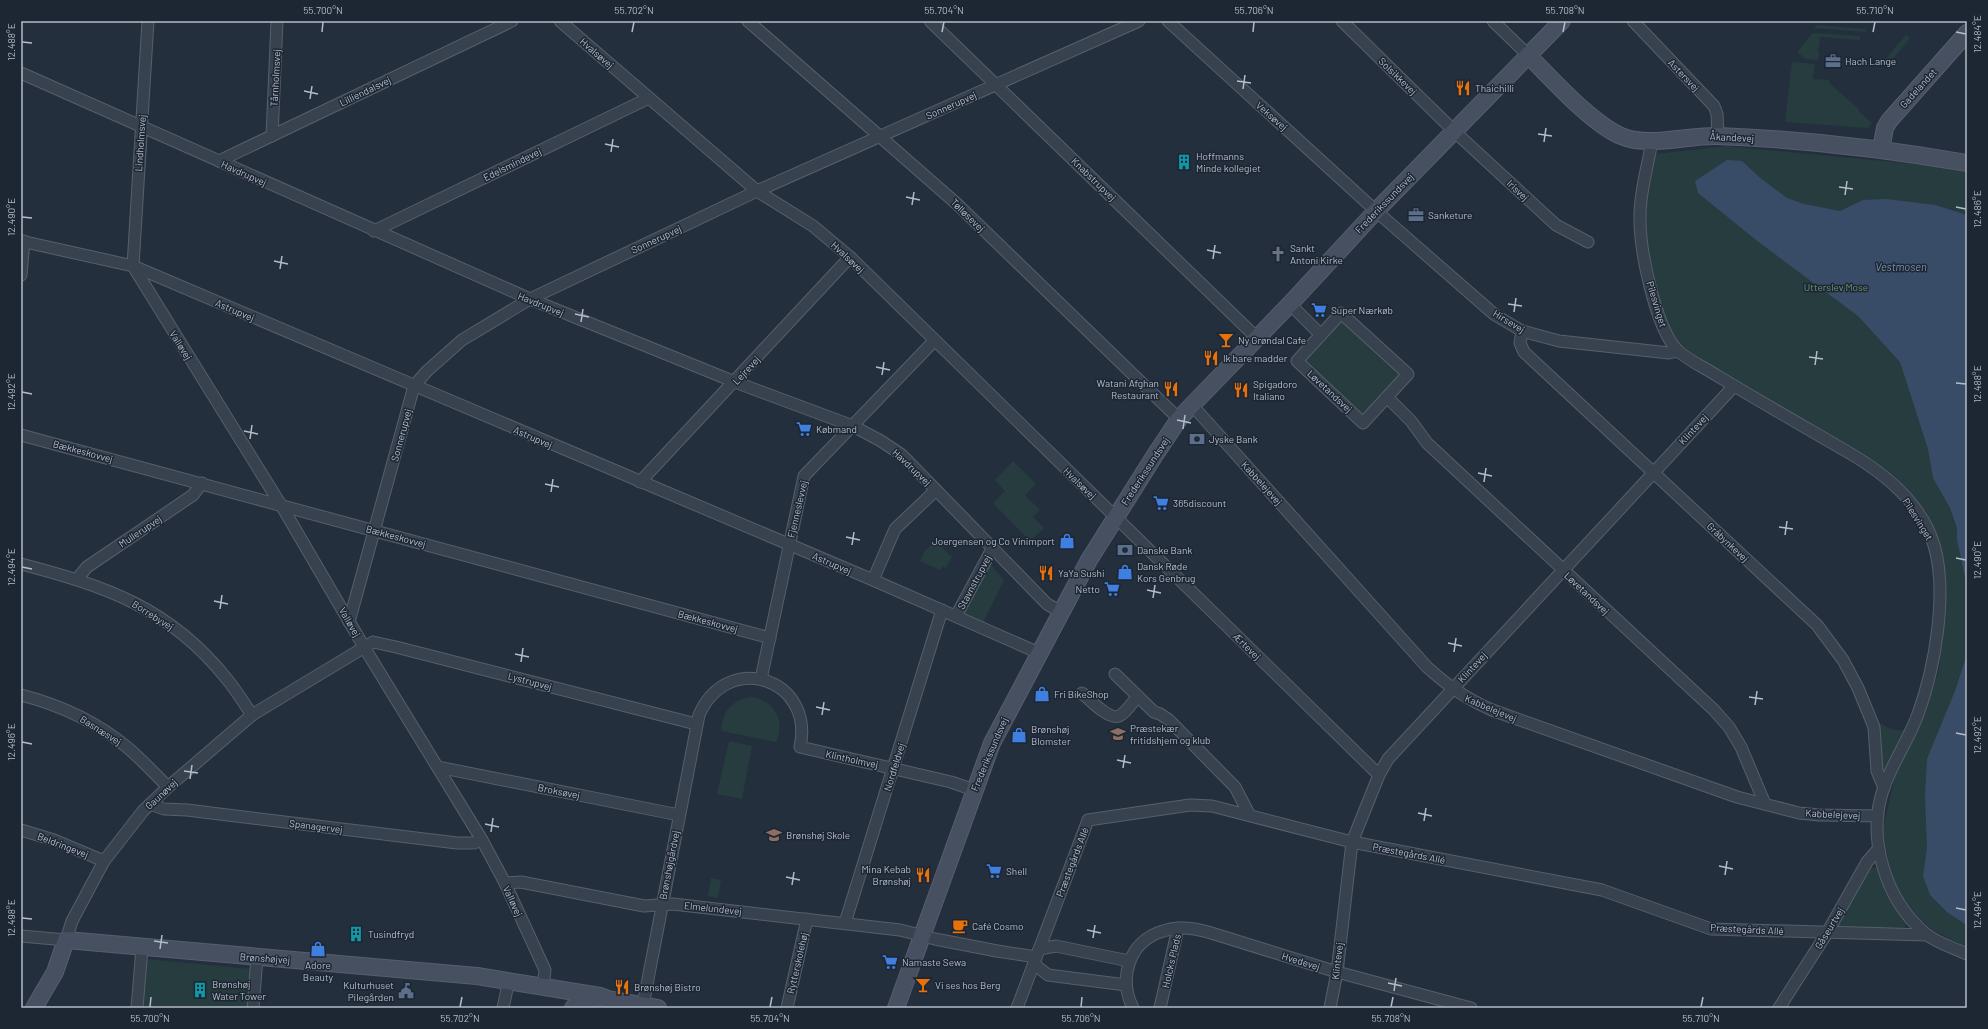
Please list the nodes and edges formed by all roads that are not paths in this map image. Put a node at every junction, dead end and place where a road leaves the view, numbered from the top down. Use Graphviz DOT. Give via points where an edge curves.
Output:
graph roads {
  1 [pos="148,21"];
  2 [pos="278,21"];
  3 [pos="512,21"];
  4 [pos="560,21"];
  5 [pos="748,21"];
  6 [pos="930,21"];
  7 [pos="1139,21"];
  8 [pos="1168,21"];
  9 [pos="1342,21"];
  10 [pos="1493,21"];
  11 [pos="1562,21"];
  12 [pos="1633,21"];
  13 [pos="1122,24"];
  14 [pos="1967,33"];
  15 [pos="1528,55"];
  16 [pos="21,73"];
  17 [pos="997,85"];
  18 [pos="649,98"];
  19 [pos="141,127"];
  20 [pos="1454,130"];
  21 [pos="272,136"];
  22 [pos="881,136"];
  23 [pos="1718,136"];
  24 [pos="1652,141"];
  25 [pos="1881,149"];
  26 [pos="219,161"];
  27 [pos="1967,163"];
  28 [pos="757,191"];
  29 [pos="1376,211"];
  30 [pos="374,231"];
  31 [pos="23,241"];
  32 [pos="1588,242"];
  33 [pos="850,257"];
  34 [pos="133,266"];
  35 [pos="21,275"];
  36 [pos="530,299"];
  37 [pos="1290,304"];
  38 [pos="1522,331"];
  39 [pos="1321,335"];
  40 [pos="1257,338"];
  41 [pos="934,341"];
  42 [pos="1678,351"];
  43 [pos="735,382"];
  44 [pos="414,386"];
  45 [pos="1734,386"];
  46 [pos="1386,398"];
  47 [pos="1192,405"];
  48 [pos="1179,419"];
  49 [pos="853,426"];
  50 [pos="21,435"];
  51 [pos="1653,472"];
  52 [pos="640,482"];
  53 [pos="202,483"];
  54 [pos="936,490"];
  55 [pos="281,505"];
  56 [pos="1115,517"];
  57 [pos="375,530"];
  58 [pos="789,544"];
  59 [pos="992,548"];
  60 [pos="21,564"];
  61 [pos="1562,569"];
  62 [pos="77,579"];
  63 [pos="873,580"];
  64 [pos="942,610"];
  65 [pos="1061,612"];
  66 [pos="956,616"];
  67 [pos="349,622"];
  68 [pos="770,638"];
  69 [pos="364,647"];
  70 [pos="1039,653"];
  71 [pos="1115,674"];
  72 [pos="761,679"];
  73 [pos="1452,689"];
  74 [pos="1082,693"];
  75 [pos="21,695"];
  76 [pos="1137,697"];
  77 [pos="252,715"];
  78 [pos="696,724"];
  79 [pos="438,767"];
  80 [pos="893,768"];
  81 [pos="1379,775"];
  82 [pos="168,787"];
  83 [pos="1884,788"];
  84 [pos="974,790"];
  85 [pos="150,804"];
  86 [pos="1765,804"];
  87 [pos="1249,814"];
  88 [pos="679,815"];
  89 [pos="1878,816"];
  90 [pos="21,830"];
  91 [pos="482,840"];
  92 [pos="1352,842"];
  93 [pos="1879,848"];
  94 [pos="104,861"];
  95 [pos="505,883"];
  96 [pos="661,905"];
  97 [pos="808,919"];
  98 [pos="845,923"];
  99 [pos="1178,928"];
  100 [pos="1827,933"];
  101 [pos="921,934"];
  102 [pos="1927,935"];
  103 [pos="21,936"];
  104 [pos="66,940"];
  105 [pos="142,948"];
  106 [pos="1967,954"];
  107 [pos="1036,956"];
  108 [pos="256,957"];
  109 [pos="1129,961"];
  110 [pos="1337,972"];
  111 [pos="509,980"];
  112 [pos="904,981"];
  113 [pos="1126,986"];
  114 [pos="546,988"];
  115 [pos="608,999"];
  116 [pos="650,1007"];
  117 [pos="34,1008"];
  118 [pos="137,1008"];
  119 [pos="253,1008"];
  120 [pos="503,1008"];
  121 [pos="567,1008"];
  122 [pos="573,1008"];
  123 [pos="787,1008"];
  124 [pos="889,1008"];
  125 [pos="896,1008"];
  126 [pos="1017,1008"];
  127 [pos="1133,1008"];
  128 [pos="1160,1008"];
  129 [pos="1330,1008"];
  130 [pos="1471,1008"];
  131 [pos="1779,1008"];
  1 -- 19 [label="street, Lindholmsvej"];
  2 -- 21 [label="street, Tårnholmsvej"];
  3 -- 21 [label="street, Lilliendalsvej"];
  4 -- 18 [label="street, Hvalsøvej"];
  5 -- 22 [label="street, Tølløsevej"];
  6 -- 17 [label="street, Knabstrupvej"];
  7 -- 13 [label="street, Sonnerupvej"];
  8 -- 29 [label="street, Veksøvej"];
  9 -- 20 [label="street, Solsikkevej"];
  10 -- 15 [label="street"];
  11 -- 15 [label="street, Frederikssundsvej"];
  12 -- 23 [label="street, Astersvej" via="1714,106"];
  13 -- 17 [label="street, Sonnerupvej"];
  14 -- 25 [label="street, Gadelandet" via="1889,121"];
  15 -- 20 [label="street, Frederikssundsvej"];
  15 -- 24 [label="street, Åkandevej" via="1596,121 1622,137"];
  16 -- 19 [label="street, Havdrupvej"];
  17 -- 22 [label="street, Sonnerupvej"];
  17 -- 40 [label="street, Knabstrupvej"];
  18 -- 28 [label="street, Hvalsøvej"];
  18 -- 30 [label="street, Edelsmindevej"];
  19 -- 26 [label="street, Havdrupvej"];
  19 -- 34 [label="street, Lindholmsvej"];
  20 -- 29 [label="street, Frederikssundsvej"];
  20 -- 32 [label="street, Irisvej" via="1556,225"];
  21 -- 26 [label="street, Lilliendalsvej"];
  22 -- 28 [label="street, Sonnerupvej"];
  22 -- 48 [label="street, Tølløsevej" via="957,204"];
  23 -- 24 [label="street, Åkandevej"];
  23 -- 25 [label="street, Åkandevej"];
  24 -- 42 [label="street, Pilesvinget" via="1640,213 1640,236 1655,301 1666,332"];
  25 -- 27 [label="street, Åkandevej"];
  26 -- 30 [label="street, Havdrupvej"];
  28 -- 33 [label="street, Hvalsøvej" via="813,226"];
  28 -- 36 [label="street, Sonnerupvej"];
  29 -- 37 [label="street, Frederikssundsvej"];
  29 -- 38 [label="street, Hirsevej" via="1495,315"];
  30 -- 36 [label="street, Havdrupvej"];
  31 -- 34 [label="street, Astrupvej"];
  31 -- 35 [label="street"];
  33 -- 41 [label="street, Hvalsøvej"];
  33 -- 43 [label="street, Lejrevej"];
  34 -- 44 [label="street, Astrupvej"];
  34 -- 55 [label="street, Valløvej"];
  36 -- 43 [label="street, Havdrupvej"];
  36 -- 44 [label="street, Sonnerupvej" via="462,340"];
  37 -- 39 [label="street"];
  37 -- 40 [label="street, Frederikssundsvej"];
  38 -- 42 [label="street, Hirsevej" via="1559,341 1669,353"];
  38 -- 51 [label="street, Gråbynkevej" via="1520,343 1524,352"];
  39 -- 46 [label="street, Løvetandsvej" via="1341,313 1408,374"];
  39 -- 46 [label="street, Løvetandsvej" via="1297,361 1364,422"];
  40 -- 47 [label="street, Frederikssundsvej"];
  41 -- 49 [label="street, Fjenneslevvej"];
  41 -- 56 [label="street, Hvalsøvej"];
  42 -- 45 [label="street, Pilesvinget"];
  43 -- 49 [label="street, Havdrupvej"];
  43 -- 52 [label="street, Lejrevej"];
  44 -- 52 [label="street, Astrupvej"];
  44 -- 57 [label="street, Sonnerupvej"];
  45 -- 51 [label="street, Klintevej"];
  45 -- 83 [label="street, Pilesvinget" via="1870,465 1894,484 1911,503 1934,543 1941,585 1928,685 1917,717"];
  46 -- 61 [label="street, Løvetandsvej" via="1411,421 1428,443"];
  47 -- 48 [label="street, Frederikssundsvej"];
  47 -- 73 [label="street, Kabbelejevej" via="1426,667"];
  48 -- 56 [label="street, Frederikssundsvej"];
  49 -- 54 [label="street, Havdrupvej" via="902,455"];
  49 -- 58 [label="street, Fjenneslevvej" via="804,476"];
  50 -- 53 [label="street, Bækkeskovvej"];
  51 -- 61 [label="street, Klintevej"];
  51 -- 83 [label="street, Gråbynkevej" via="1818,625 1843,660 1874,727 1877,771"];
  52 -- 58 [label="street, Astrupvej"];
  53 -- 55 [label="street, Bækkeskovvej"];
  53 -- 62 [label="street, Mullerupvej" via="193,495 87,567"];
  54 -- 59 [label="street, Havdrupvej"];
  54 -- 63 [label="street" via="894,529"];
  55 -- 57 [label="street, Bækkeskovvej"];
  55 -- 67 [label="street, Valløvej"];
  56 -- 65 [label="street, Frederikssundsvej"];
  56 -- 81 [label="street, Ærtevej"];
  57 -- 67 [label="street, Sonnerupvej"];
  57 -- 68 [label="street, Bækkeskovvej"];
  58 -- 63 [label="street, Astrupvej"];
  58 -- 68 [label="street, Fjenneslevvej"];
  59 -- 65 [label="street, Havdrupvej" via="1047,604"];
  59 -- 66 [label="street, Stavnstrupvej"];
  60 -- 62 [label="street, Borrebyvej"];
  61 -- 73 [label="street, Klintevej"];
  61 -- 86 [label="street, Løvetandsvej" via="1719,716 1741,747"];
  62 -- 77 [label="street, Borrebyvej" via="143,607 180,632 226,678"];
  63 -- 64 [label="street, Astrupvej"];
  64 -- 66 [label="street, Astrupvej"];
  64 -- 80 [label="street, Nordfeldvej"];
  65 -- 70 [label="street, Frederikssundsvej"];
  66 -- 70 [label="street, Astrupvej"];
  67 -- 69 [label="street, Valløvej"];
  68 -- 72 [label="street, Fjenneslevvej"];
  69 -- 77 [label="street, Gaunøvej"];
  69 -- 78 [label="street, Lystrupvej" via="373,642 396,647"];
  69 -- 79 [label="street, Valløvej"];
  70 -- 84 [label="street, Frederikssundsvej" via="992,743"];
  71 -- 76 [label="street"];
  72 -- 78 [label="street, Brønshøjgårdvej" via="732,681 715,690 702,706"];
  72 -- 80 [label="street, Klintholmvej" via="779,687 793,700 803,728 800,748"];
  73 -- 81 [label="street, Klintevej" via="1388,759"];
  73 -- 86 [label="street, Kabbelejevej" via="1470,701 1492,710"];
  74 -- 76 [label="street" via="1104,712 1116,717"];
  75 -- 82 [label="street, Basnæsvej" via="79,716 104,730 129,749"];
  76 -- 87 [label="street" via="1168,720 1234,787"];
  77 -- 82 [label="street, Gaunøvej"];
  78 -- 88 [label="street, Brønshøjgårdvej"];
  79 -- 88 [label="street, Broksøvej"];
  79 -- 91 [label="street, Valløvej"];
  80 -- 84 [label="street, Klintholmvej"];
  80 -- 98 [label="street, Nordfeldvej"];
  81 -- 92 [label="street, Klintevej"];
  82 -- 85 [label="street, Gaunøvej"];
  83 -- 89 [label="street, Pilesvinget"];
  84 -- 101 [label="street, Frederikssundsvej"];
  85 -- 91 [label="street, Spanagervej" via="164,809 457,843"];
  85 -- 94 [label="street, Gaunøvej"];
  86 -- 89 [label="street, Kabbelejevej" via="1819,815"];
  87 -- 92 [label="street, Præstegårds Allé"];
  87 -- 107 [label="street, Præstegårds Allé" via="1212,806 1190,805 1088,820"];
  88 -- 96 [label="street, Brønshøjgårdvej"];
  89 -- 93 [label="street, Pilesvinget"];
  90 -- 94 [label="street, Beldringevej" via="54,840"];
  91 -- 95 [label="street, Valløvej"];
  92 -- 100 [label="street, Præstegårds Allé" via="1602,890 1711,929"];
  92 -- 110 [label="street, Klintevej"];
  93 -- 100 [label="street, Gåseurtvej" via="1867,862"];
  93 -- 102 [label="street, Pilesvinget" via="1883,867 1895,895"];
  94 -- 104 [label="street, Gaunøvej" via="72,922"];
  95 -- 96 [label="street, Elmelundevej" via="521,882 644,906"];
  95 -- 114 [label="street, Valløvej" via="544,970"];
  96 -- 97 [label="street, Elmelundevej" via="673,904"];
  96 -- 116 [label="street, Brønshøjgårdvej"];
  97 -- 98 [label="street, Elmelundevej"];
  97 -- 123 [label="street, Rytterskolehøj"];
  98 -- 101 [label="street, Elmelundevej"];
  99 -- 109 [label="street, Holcks Plads" via="1163,930 1149,937"];
  99 -- 110 [label="street, Hvedevej" via="1195,928"];
  99 -- 128 [label="street, Holcks Plads"];
  100 -- 102 [label="street, Præstegårds Allé"];
  100 -- 131 [label="street, Gåseurtvej"];
  101 -- 107 [label="street" via="997,952"];
  101 -- 112 [label="street, Frederikssundsvej"];
  102 -- 106 [label="street, Pilesvinget"];
  103 -- 104 [label="street, Brønshøjvej"];
  104 -- 105 [label="street, Brønshøjvej"];
  104 -- 117 [label="street, Gaunøvej" via="55,972"];
  105 -- 108 [label="street, Brønshøjvej"];
  105 -- 118 [label="street"];
  107 -- 109 [label="street" via="1056,946"];
  107 -- 113 [label="street" via="1048,975"];
  107 -- 126 [label="street, Præstegårds Allé"];
  108 -- 111 [label="street, Brønshøjvej"];
  108 -- 119 [label="street"];
  109 -- 113 [label="street, Holcks Plads"];
  110 -- 129 [label="street, Klintevej"];
  110 -- 130 [label="street, Hvedevej"];
  111 -- 114 [label="street, Brønshøjvej"];
  111 -- 120 [label="street"];
  112 -- 124 [label="street, Frederikssundsvej"];
  112 -- 125 [label="street, Frederikssundsvej"];
  113 -- 127 [label="street, Holcks Plads" via="1128,999"];
  114 -- 115 [label="street, Brønshøjvej"];
  114 -- 121 [label="street" via="559,997"];
  115 -- 116 [label="street, Brønshøjvej"];
  115 -- 122 [label="street" via="581,999"];
}
